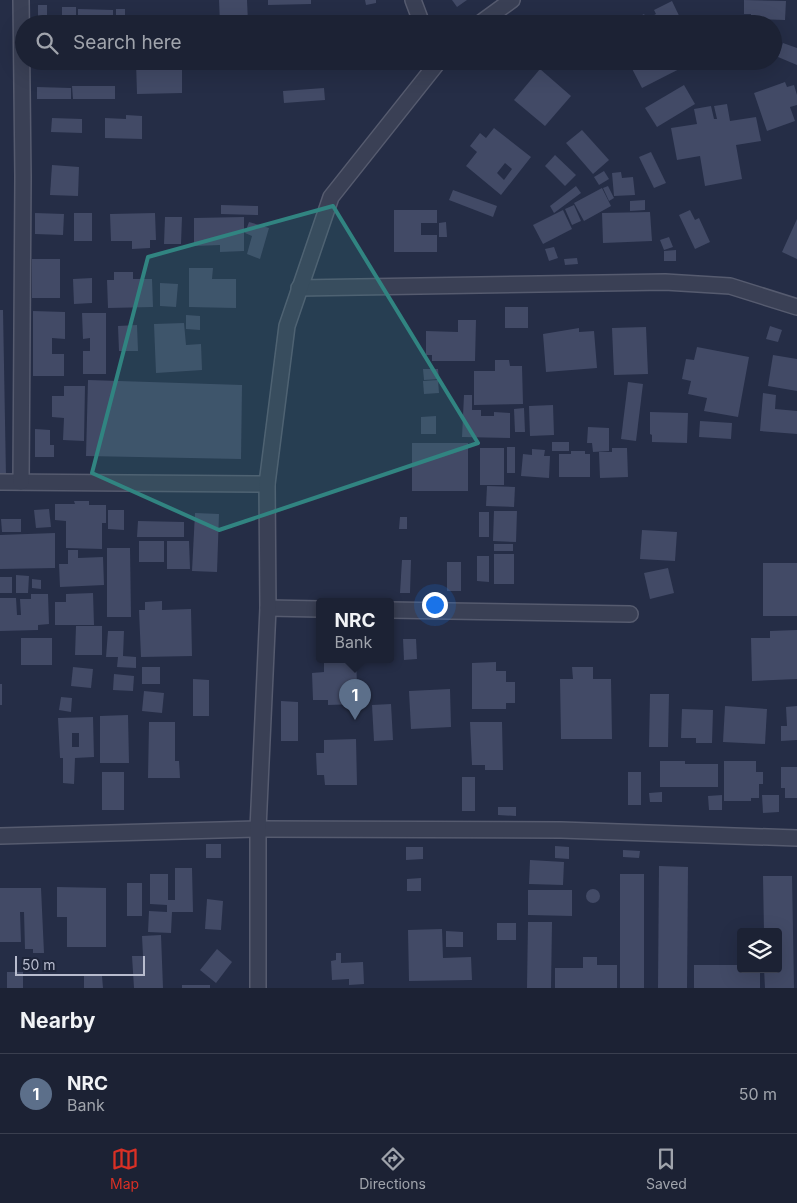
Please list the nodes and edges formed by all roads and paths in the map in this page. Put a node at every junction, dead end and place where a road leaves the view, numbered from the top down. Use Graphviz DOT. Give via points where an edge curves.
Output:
graph roads {
  1 [pos="21,0"];
  2 [pos="413,0"];
  3 [pos="512,0"];
  4 [pos="21,15"];
  5 [pos="419,15"];
  6 [pos="491,15"];
  7 [pos="22,70"];
  8 [pos="430,70"];
  9 [pos="299,288"];
  10 [pos="797,307"];
  11 [pos="0,482"];
  12 [pos="20,482"];
  13 [pos="267,484"];
  14 [pos="268,608"];
  15 [pos="316,609"];
  16 [pos="394,610"];
  17 [pos="630,614"];
  18 [pos="258,829"];
  19 [pos="0,836"];
  20 [pos="797,838"];
  21 [pos="258,988"];
  1 -- 4 [label="street"];
  2 -- 5 [label="street"];
  3 -- 6 [label="street"];
  7 -- 12 [label="street"];
  8 -- 9 [label="street" via="331,197"];
  9 -- 10 [label="street" via="665,282 730,286"];
  9 -- 13 [label="street" via="288,326"];
  11 -- 12 [label="street"];
  12 -- 13 [label="street"];
  13 -- 14 [label="street"];
  14 -- 15 [label="street"];
  14 -- 18 [label="street"];
  16 -- 17 [label="street"];
  18 -- 19 [label="street"];
  18 -- 20 [label="street" via="562,830"];
  18 -- 21 [label="street"];
}
